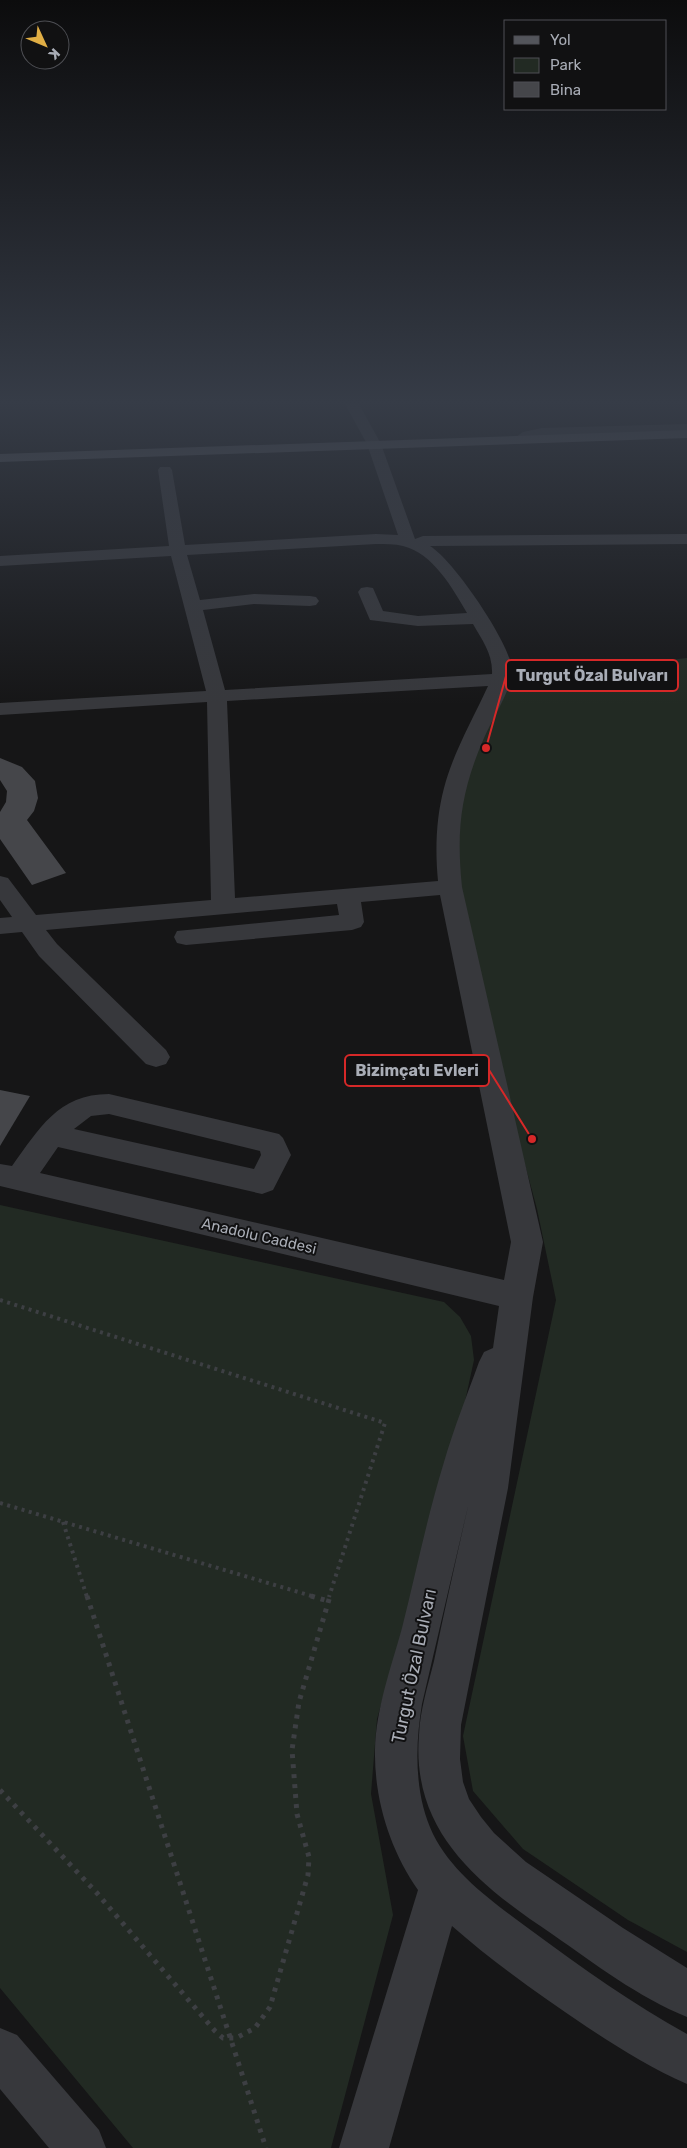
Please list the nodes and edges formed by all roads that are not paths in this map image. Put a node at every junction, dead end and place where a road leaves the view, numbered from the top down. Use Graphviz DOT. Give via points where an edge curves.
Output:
graph roads {
  1 [pos="170,504"];
  2 [pos="404,504"];
  3 [pos="687,539"];
  4 [pos="420,545"];
  5 [pos="178,552"];
  6 [pos="0,561"];
  7 [pos="368,592"];
  8 [pos="310,601"];
  9 [pos="192,606"];
  10 [pos="477,618"];
  11 [pos="501,679"];
  12 [pos="217,696"];
  13 [pos="0,709"];
  14 [pos="0,883"];
  15 [pos="450,887"];
  16 [pos="348,896"];
  17 [pos="223,908"];
  18 [pos="28,924"];
  19 [pos="0,926"];
  20 [pos="186,936"];
  21 [pos="156,1056"];
  22 [pos="53,1135"];
  23 [pos="10,1177"];
  24 [pos="517,1297"];
  25 [pos="441,1886"];
  26 [pos="687,1994"];
  27 [pos="0,2052"];
  28 [pos="687,2060"];
  29 [pos="81,2148"];
  30 [pos="364,2148"];
  1 -- 5 [label="street"];
  2 -- 4 [label="street, Turgut Özal Bulvarı"];
  3 -- 4 [label="street"];
  4 -- 5 [label="street" via="376,539"];
  4 -- 10 [label="street, Turgut Özal Bulvarı" via="443,566"];
  5 -- 6 [label="street"];
  5 -- 9 [label="street"];
  7 -- 10 [label="street" via="376,616 418,621"];
  8 -- 9 [label="street" via="254,600"];
  9 -- 12 [label="street"];
  10 -- 11 [label="street, Turgut Özal Bulvarı" via="498,651 502,663"];
  11 -- 12 [label="street"];
  11 -- 15 [label="street, Turgut Özal Bulvarı" via="459,775 447,854"];
  12 -- 13 [label="street"];
  12 -- 17 [label="street"];
  14 -- 18 [label="street"];
  15 -- 16 [label="street"];
  15 -- 24 [label="street, Turgut Özal Bulvarı" via="528,1242"];
  16 -- 17 [label="street"];
  16 -- 20 [label="street" via="352,922"];
  17 -- 18 [label="street"];
  18 -- 19 [label="street"];
  18 -- 21 [label="street" via="48,950"];
  22 -- 22 [label="street" via="64,1120 78,1110 108,1104 269,1142 276,1155 262,1182"];
  22 -- 23 [label="street"];
  23 -- 24 [label="street, Anadolu Caddesi"];
  24 -- 25 [label="street, Turgut Özal Bulvarı" via="458,1475 399,1725 396,1773 401,1802 412,1836"];
  24 -- 26 [label="street, Turgut Özal Bulvarı" via="490,1488 440,1726 437,1752 441,1779 454,1814 469,1838 500,1869 537,1898"];
  25 -- 28 [label="street, Turgut Özal Bulvarı" via="534,1962"];
  25 -- 30 [label="street"];
  27 -- 29 [label="street"];
}
